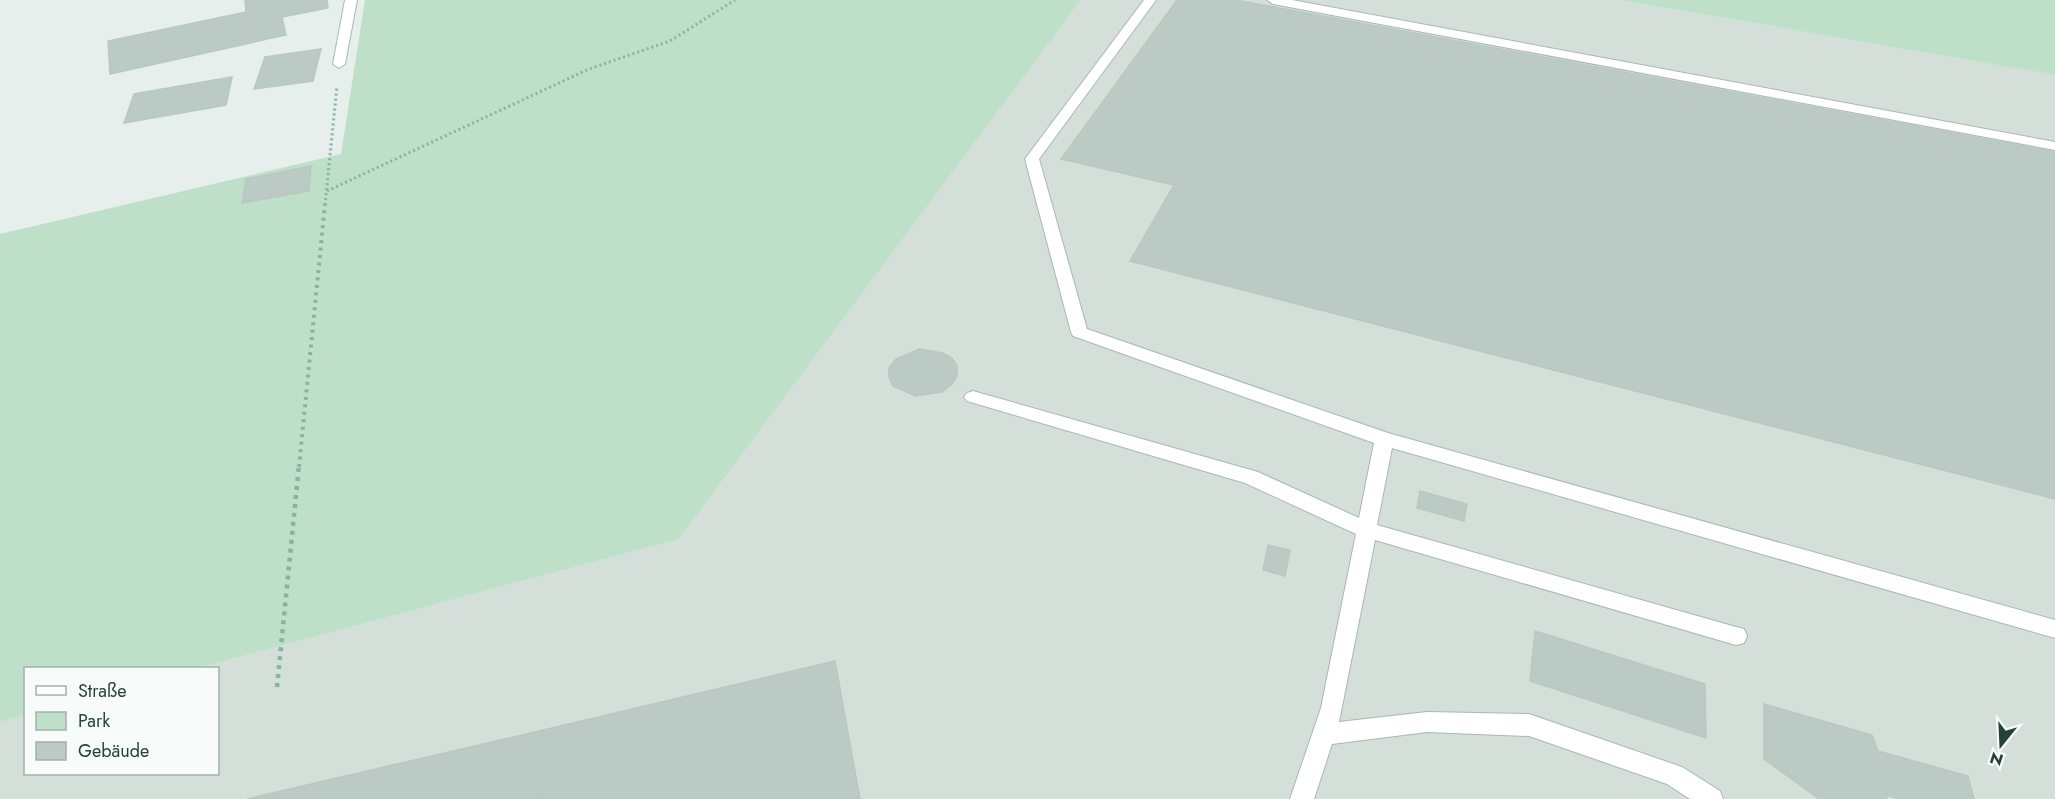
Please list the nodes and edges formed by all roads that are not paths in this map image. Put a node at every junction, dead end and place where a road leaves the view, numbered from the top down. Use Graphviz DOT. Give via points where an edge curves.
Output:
graph roads {
  1 [pos="351,0"];
  2 [pos="1150,0"];
  3 [pos="1273,0"];
  4 [pos="339,64"];
  5 [pos="2055,146"];
  6 [pos="973,397"];
  7 [pos="1384,439"];
  8 [pos="1367,530"];
  9 [pos="2055,629"];
  10 [pos="1736,636"];
  11 [pos="1323,734"];
  12 [pos="1302,799"];
  13 [pos="1711,799"];
  1 -- 4 [label="street"];
  2 -- 7 [label="street" via="1032,159 1079,332"];
  3 -- 5 [label="street"];
  6 -- 8 [label="street" via="1251,477"];
  7 -- 8 [label="street"];
  7 -- 9 [label="street"];
  8 -- 10 [label="street"];
  8 -- 11 [label="street" via="1332,708"];
  11 -- 12 [label="street"];
  11 -- 13 [label="street" via="1427,722 1529,725 1674,775"];
}
